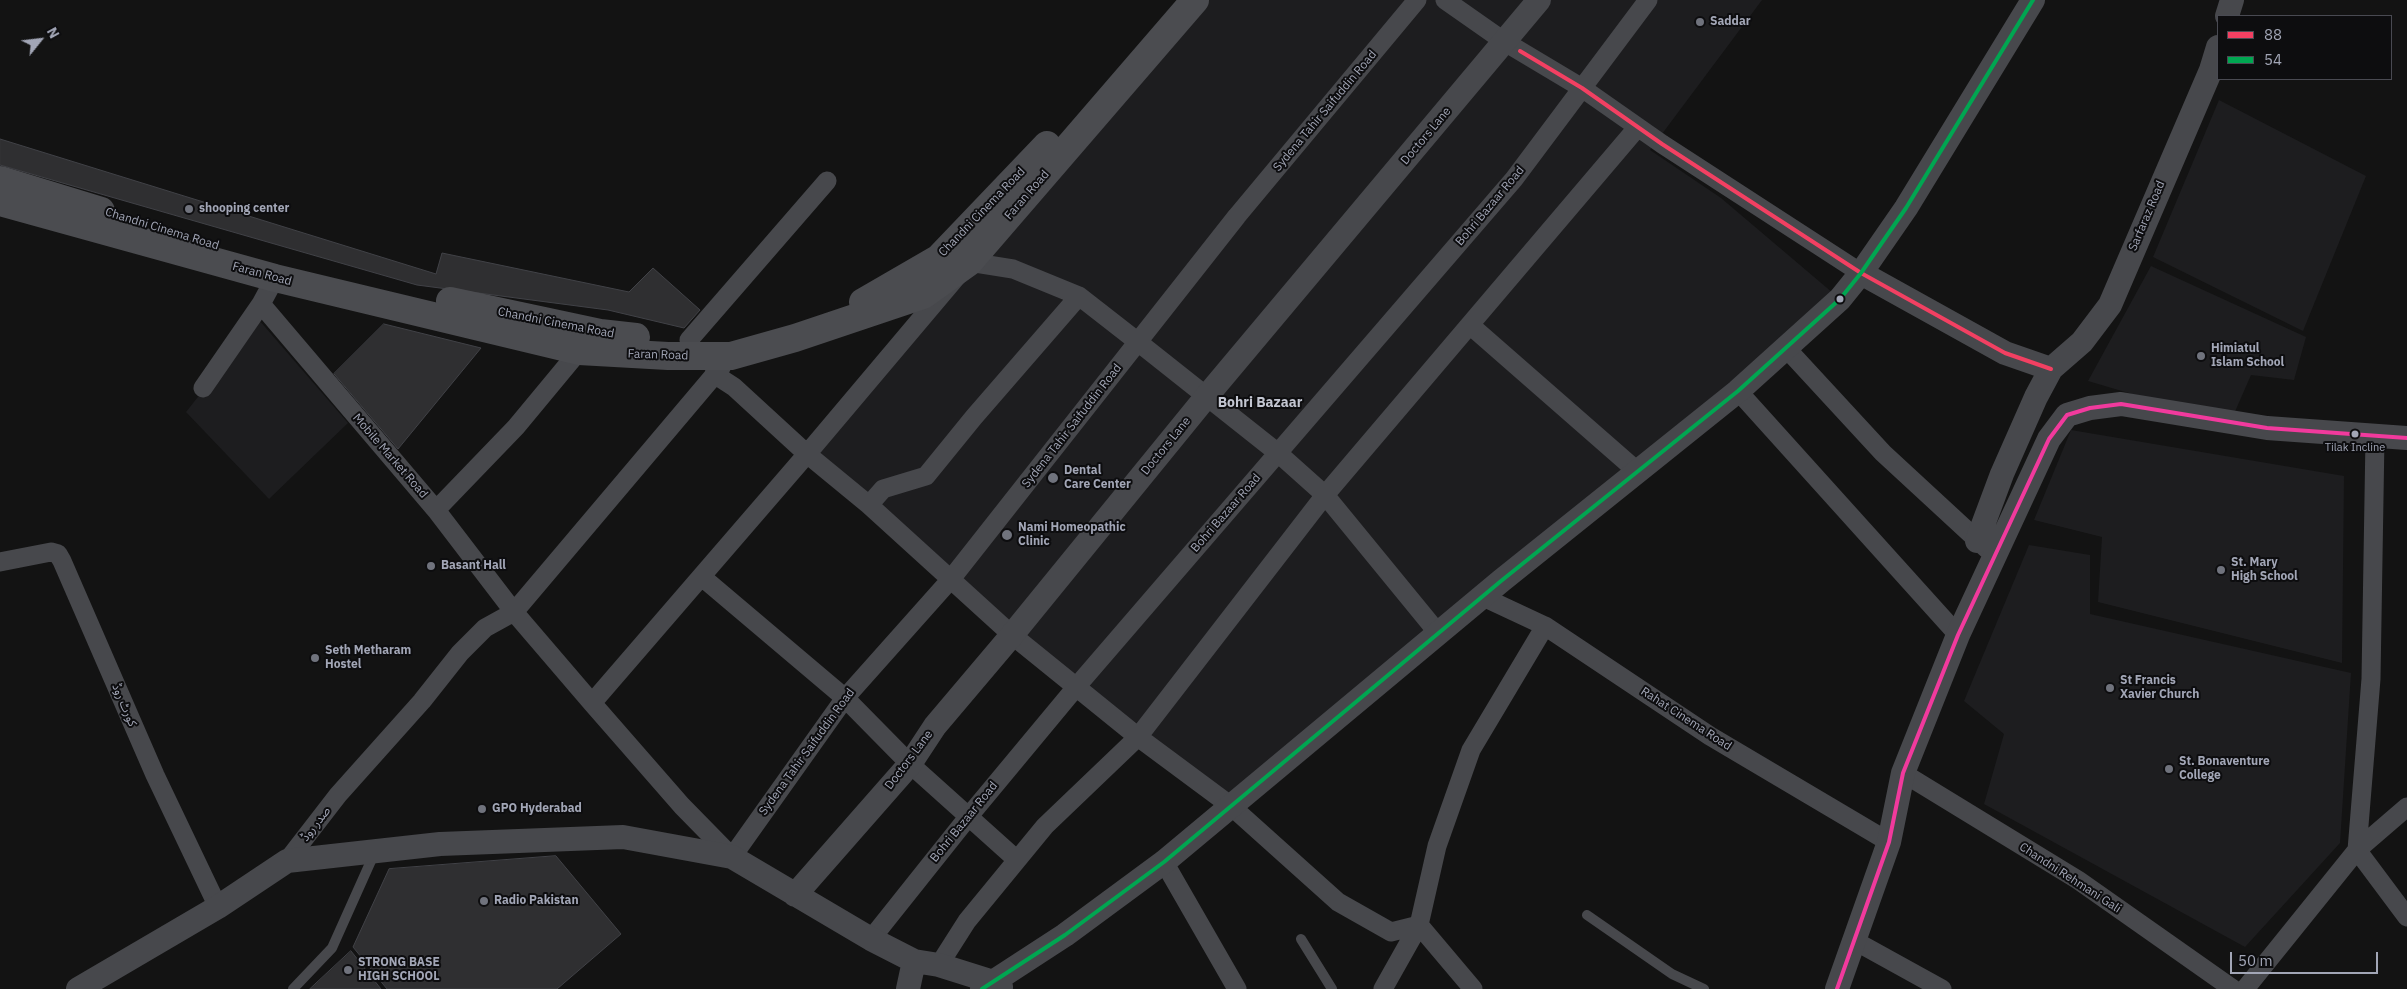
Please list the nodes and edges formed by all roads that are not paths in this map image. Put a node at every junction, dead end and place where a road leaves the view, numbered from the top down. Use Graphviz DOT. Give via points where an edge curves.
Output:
graph roads {
  1 [pos="1179,0"];
  2 [pos="1195,0"];
  3 [pos="1417,0"];
  4 [pos="1445,0"];
  5 [pos="1539,0"];
  6 [pos="1648,0"];
  7 [pos="2033,0"];
  8 [pos="2232,0"];
  9 [pos="2227,15"];
  10 [pos="1505,42"];
  11 [pos="2217,50"];
  12 [pos="1582,88"];
  13 [pos="1637,128"];
  14 [pos="0,180"];
  15 [pos="827,181"];
  16 [pos="0,202"];
  17 [pos="969,262"];
  18 [pos="1861,273"];
  19 [pos="275,278"];
  20 [pos="1079,296"];
  21 [pos="261,304"];
  22 [pos="1470,325"];
  23 [pos="690,340"];
  24 [pos="1138,342"];
  25 [pos="1787,349"];
  26 [pos="579,351"];
  27 [pos="723,365"];
  28 [pos="2051,369"];
  29 [pos="203,388"];
  30 [pos="1738,391"];
  31 [pos="1206,397"];
  32 [pos="2375,436"];
  33 [pos="2407,438"];
  34 [pos="1278,453"];
  35 [pos="807,454"];
  36 [pos="1638,472"];
  37 [pos="1325,495"];
  38 [pos="869,505"];
  39 [pos="436,510"];
  40 [pos="1985,548"];
  41 [pos="0,562"];
  42 [pos="702,577"];
  43 [pos="951,579"];
  44 [pos="1483,597"];
  45 [pos="514,612"];
  46 [pos="1545,626"];
  47 [pos="1438,633"];
  48 [pos="1958,634"];
  49 [pos="1012,635"];
  50 [pos="1077,686"];
  51 [pos="845,698"];
  52 [pos="592,703"];
  53 [pos="1138,737"];
  54 [pos="910,764"];
  55 [pos="1903,773"];
  56 [pos="1231,806"];
  57 [pos="2407,807"];
  58 [pos="969,816"];
  59 [pos="1889,842"];
  60 [pos="377,849"];
  61 [pos="2357,850"];
  62 [pos="732,857"];
  63 [pos="1017,860"];
  64 [pos="287,861"];
  65 [pos="1164,862"];
  66 [pos="795,895"];
  67 [pos="218,907"];
  68 [pos="1587,915"];
  69 [pos="2407,916"];
  70 [pos="1419,925"];
  71 [pos="871,939"];
  72 [pos="1301,940"];
  73 [pos="1855,941"];
  74 [pos="914,961"];
  75 [pos="939,965"];
  76 [pos="994,987"];
  77 [pos="78,989"];
  78 [pos="293,989"];
  79 [pos="908,989"];
  80 [pos="1237,989"];
  81 [pos="1332,989"];
  82 [pos="1383,989"];
  83 [pos="1473,989"];
  84 [pos="1704,989"];
  85 [pos="1838,989"];
  86 [pos="1942,989"];
  87 [pos="2233,989"];
  88 [pos="2245,989"];
  1 -- 23 [label="main road, Chandni Cinema Road" via="1121,68 939,258 888,290 821,319 765,334"];
  2 -- 17 [label="main road, Faran Road"];
  3 -- 24 [label="street, Sydena Tahir Saifuddin Road" via="1236,216"];
  4 -- 10 [label="street"];
  5 -- 10 [label="street, Doctors Lane"];
  6 -- 12 [label="street, Bohri Bazaar Road"];
  7 -- 18 [label="street" via="1906,208"];
  8 -- 9 [label="street"];
  10 -- 12 [label="street"];
  10 -- 31 [label="street, Doctors Lane"];
  11 -- 28 [label="street, Sarfaraz Road" via="2110,305 2082,342"];
  12 -- 13 [label="street"];
  12 -- 34 [label="street, Bohri Bazaar Road" via="1514,178"];
  13 -- 18 [label="street"];
  13 -- 22 [label="street"];
  14 -- 23 [label="main road, Chandni Cinema Road" via="267,261 600,333"];
  15 -- 23 [label="street"];
  16 -- 19 [label="main road, Faran Road"];
  17 -- 20 [label="street" via="1013,269"];
  17 -- 27 [label="main road, Faran Road" via="923,295"];
  17 -- 35 [label="street"];
  18 -- 25 [label="street" via="1840,299"];
  18 -- 28 [label="street" via="2005,352"];
  19 -- 21 [label="street"];
  19 -- 26 [label="main road, Faran Road"];
  20 -- 24 [label="street"];
  20 -- 38 [label="street" via="926,476 883,489"];
  21 -- 29 [label="street"];
  21 -- 39 [label="street, Mobile Market Road"];
  22 -- 36 [label="street"];
  22 -- 37 [label="street"];
  24 -- 31 [label="street"];
  24 -- 43 [label="street, Sydena Tahir Saifuddin Road"];
  25 -- 30 [label="street"];
  25 -- 40 [label="street" via="1883,453"];
  26 -- 27 [label="main road, Faran Road" via="668,356"];
  26 -- 39 [label="street" via="516,427"];
  27 -- 35 [label="street" via="734,387"];
  27 -- 45 [label="street"];
  28 -- 40 [label="street" via="2002,474"];
  30 -- 36 [label="street"];
  30 -- 48 [label="street"];
  31 -- 34 [label="street"];
  31 -- 49 [label="street, Doctors Lane"];
  32 -- 33 [label="street"];
  32 -- 40 [label="street" via="2267,428 2121,404 2090,408 2067,415 2049,439"];
  32 -- 61 [label="street" via="2371,679"];
  34 -- 37 [label="street"];
  34 -- 50 [label="street, Bohri Bazaar Road"];
  35 -- 38 [label="street"];
  35 -- 42 [label="street"];
  36 -- 44 [label="street"];
  37 -- 47 [label="street"];
  37 -- 53 [label="street"];
  38 -- 43 [label="street"];
  39 -- 45 [label="street, Mobile Market Road"];
  40 -- 48 [label="street"];
  41 -- 67 [label="street, کورٹ روڈ" via="50,552 58,554 155,775"];
  42 -- 51 [label="street"];
  42 -- 52 [label="street"];
  43 -- 49 [label="street"];
  43 -- 51 [label="street, Sydena Tahir Saifuddin Road"];
  44 -- 46 [label="street, Rahat Cinema Road"];
  44 -- 47 [label="street"];
  45 -- 52 [label="street, Mobile Market Road"];
  45 -- 64 [label="street, صدر روڈ" via="485,628 460,653 338,795"];
  46 -- 59 [label="street, Rahat Cinema Road" via="1710,736"];
  46 -- 70 [label="street" via="1471,750 1437,846"];
  47 -- 56 [label="street"];
  48 -- 55 [label="street"];
  49 -- 50 [label="street"];
  49 -- 54 [label="street, Doctors Lane" via="935,726"];
  50 -- 53 [label="street"];
  50 -- 58 [label="street, Bohri Bazaar Road"];
  51 -- 54 [label="street"];
  51 -- 62 [label="street, Sydena Tahir Saifuddin Road"];
  52 -- 62 [label="street, Mobile Market Road" via="682,806"];
  53 -- 56 [label="street"];
  53 -- 63 [label="street" via="1045,826"];
  54 -- 58 [label="street"];
  54 -- 66 [label="street, Doctors Lane"];
  55 -- 59 [label="street"];
  55 -- 87 [label="street, Chandni Rehmani Gali" via="2078,880"];
  56 -- 65 [label="street"];
  56 -- 70 [label="street" via="1338,902 1391,932"];
  57 -- 61 [label="street"];
  58 -- 63 [label="street"];
  58 -- 71 [label="street, Bohri Bazaar Road"];
  59 -- 73 [label="street"];
  60 -- 62 [label="street" via="623,838"];
  60 -- 64 [label="street"];
  60 -- 78 [label="lane" via="332,948"];
  61 -- 69 [label="street"];
  61 -- 88 [label="street"];
  62 -- 66 [label="street"];
  63 -- 75 [label="street" via="966,921"];
  64 -- 67 [label="street, صدر روڈ"];
  65 -- 76 [label="street"];
  65 -- 80 [label="street"];
  66 -- 71 [label="street"];
  67 -- 77 [label="street, صدر روڈ"];
  68 -- 84 [label="lane" via="1672,974"];
  70 -- 82 [label="street"];
  70 -- 83 [label="street"];
  71 -- 74 [label="street"];
  72 -- 81 [label="lane"];
  73 -- 85 [label="street"];
  73 -- 86 [label="street"];
  74 -- 75 [label="street"];
  74 -- 79 [label="street"];
  75 -- 76 [label="street"];
}
